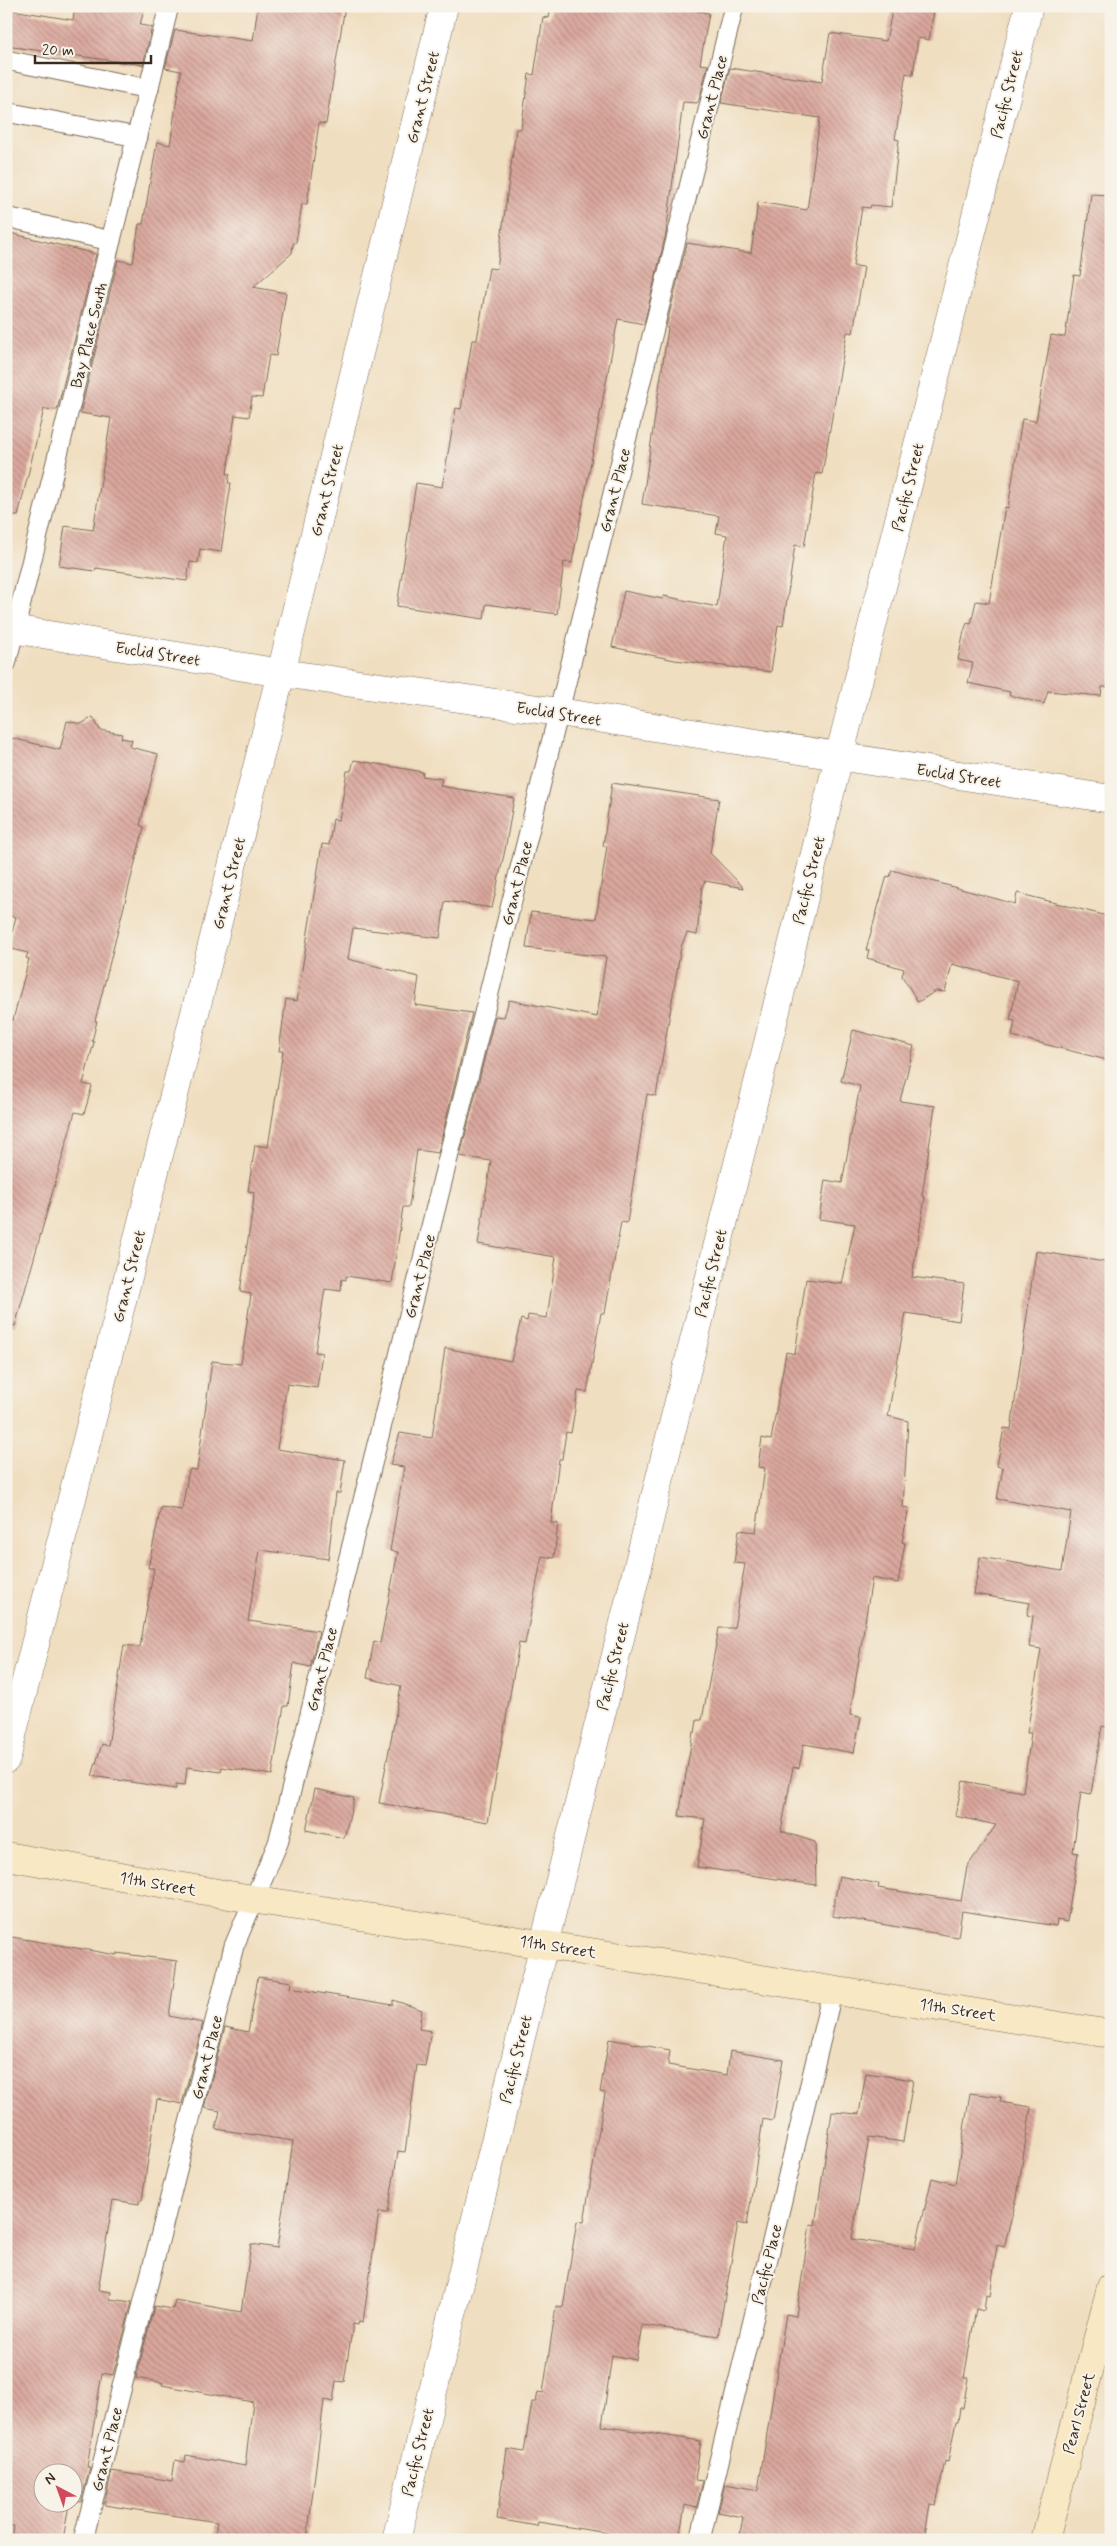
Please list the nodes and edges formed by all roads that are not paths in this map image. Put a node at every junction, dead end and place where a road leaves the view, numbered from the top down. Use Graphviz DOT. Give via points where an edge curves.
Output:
graph roads {
  1 [pos="170,6"];
  2 [pos="444,6"];
  3 [pos="734,6"];
  4 [pos="1028,6"];
  5 [pos="6,60"];
  6 [pos="149,89"];
  7 [pos="6,112"];
  8 [pos="137,138"];
  9 [pos="6,217"];
  10 [pos="111,241"];
  11 [pos="11,629"];
  12 [pos="6,664"];
  13 [pos="281,673"];
  14 [pos="559,712"];
  15 [pos="838,757"];
  16 [pos="1111,799"];
  17 [pos="6,1759"];
  18 [pos="6,1856"];
  19 [pos="252,1899"];
  20 [pos="543,1943"];
  21 [pos="833,1988"];
  22 [pos="1111,2034"];
  23 [pos="1111,2287"];
  24 [pos="83,2540"];
  25 [pos="396,2540"];
  26 [pos="700,2540"];
  27 [pos="1045,2540"];
  1 -- 6 [label="lane, Bay Place South"];
  2 -- 13 [label="street, Grant Street"];
  3 -- 14 [label="lane, Grant Place"];
  4 -- 15 [label="street, Pacific Street"];
  5 -- 6 [label="lane"];
  6 -- 8 [label="lane, Bay Place South"];
  7 -- 8 [label="lane"];
  8 -- 10 [label="lane, Bay Place South"];
  9 -- 10 [label="lane"];
  10 -- 11 [label="lane, Bay Place South"];
  11 -- 12 [label="lane, Bay Place South"];
  11 -- 13 [label="street, Euclid Street"];
  13 -- 14 [label="street, Euclid Street"];
  13 -- 17 [label="street, Grant Street"];
  14 -- 15 [label="street, Euclid Street"];
  14 -- 19 [label="lane, Grant Place" via="278,1843"];
  15 -- 16 [label="street, Euclid Street"];
  15 -- 20 [label="street, Pacific Street"];
  18 -- 19 [label="street, 11th Street"];
  19 -- 20 [label="street, 11th Street"];
  19 -- 24 [label="lane, Grant Place" via="234,1946"];
  20 -- 21 [label="street, 11th Street"];
  20 -- 25 [label="street, Pacific Street"];
  21 -- 22 [label="street, 11th Street"];
  21 -- 26 [label="lane, Pacific Place"];
  23 -- 27 [label="street, Pearl Street"];
}
